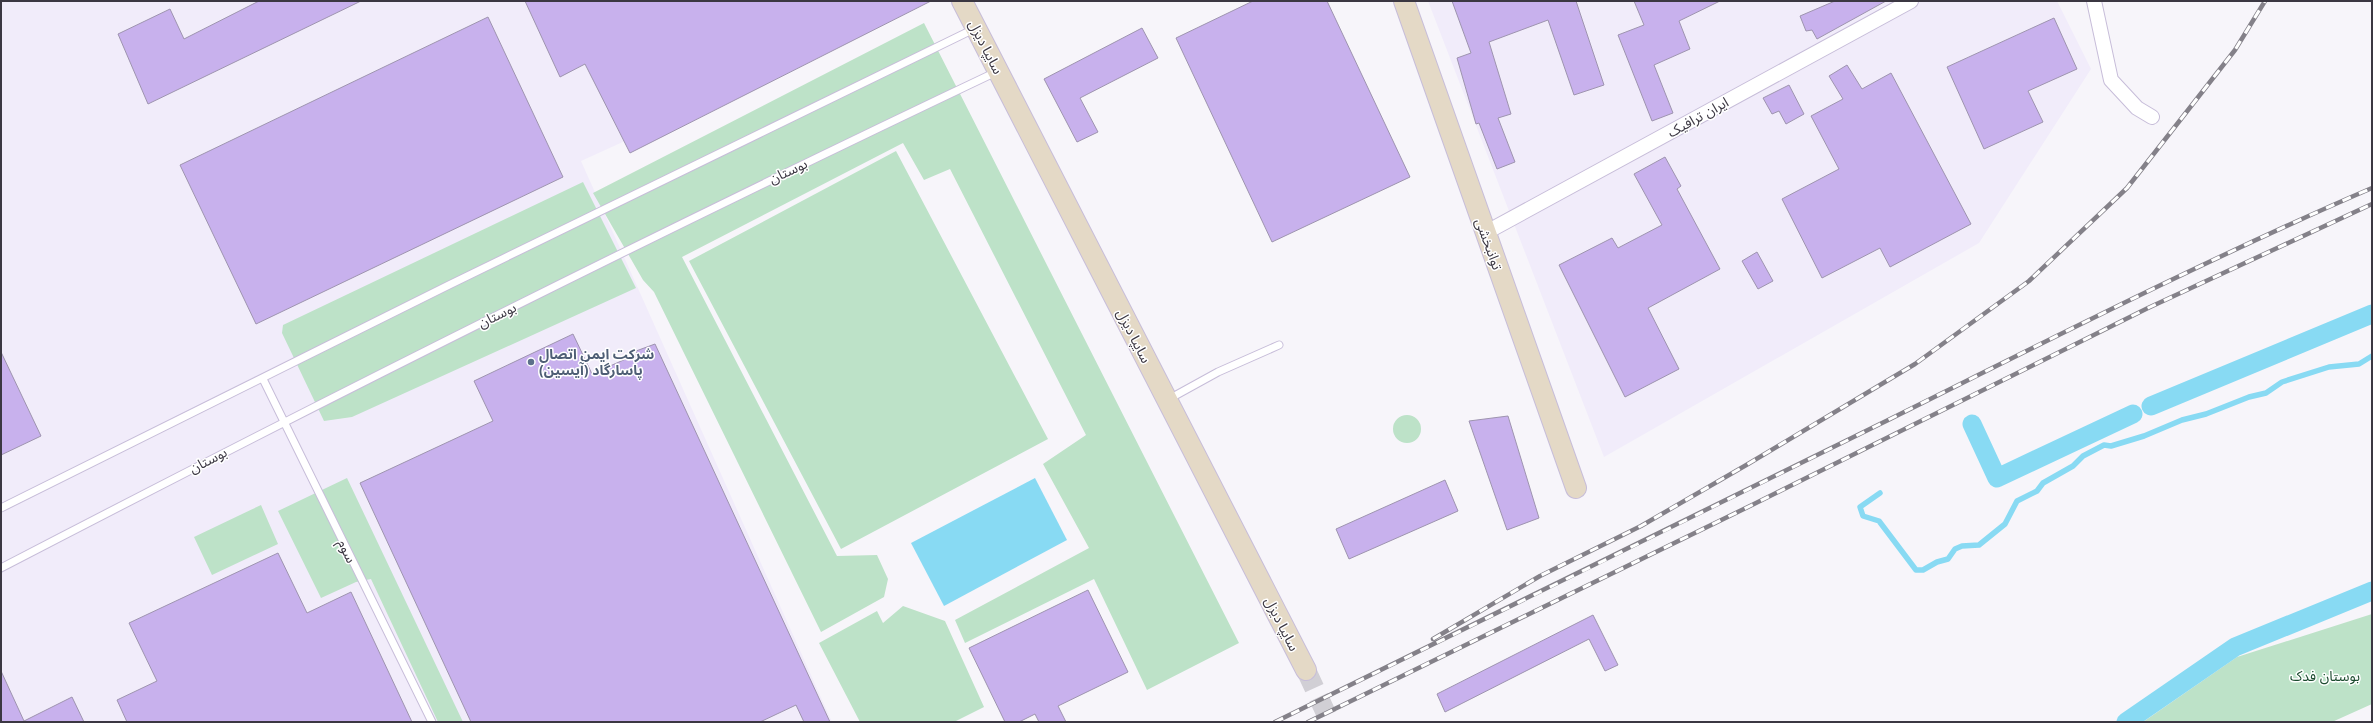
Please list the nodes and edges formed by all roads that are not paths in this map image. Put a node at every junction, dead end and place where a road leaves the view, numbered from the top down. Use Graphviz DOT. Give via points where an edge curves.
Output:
graph roads {
  1 [pos="962,1"];
  2 [pos="1404,1"];
  3 [pos="1911,1"];
  4 [pos="2094,1"];
  5 [pos="976,28"];
  6 [pos="998,71"];
  7 [pos="2152,117"];
  8 [pos="1485,233"];
  9 [pos="1279,345"];
  10 [pos="262,379"];
  11 [pos="1167,400"];
  12 [pos="283,422"];
  13 [pos="1576,488"];
  14 [pos="1,508"];
  15 [pos="1,568"];
  16 [pos="1306,670"];
  17 [pos="432,722"];
  1 -- 5 [label="street, سایپا دیزل"];
  2 -- 8 [label="street, توانبخشی"];
  3 -- 8 [label="street, ایران ترافیک"];
  4 -- 7 [label="street" via="2111,80 2137,108"];
  5 -- 6 [label="street, سایپا دیزل"];
  5 -- 10 [label="lane"];
  6 -- 11 [label="street, سایپا دیزل"];
  6 -- 12 [label="lane, بوستان" via="738,195"];
  8 -- 13 [label="street, توانبخشی"];
  9 -- 11 [label="lane" via="1218,372"];
  10 -- 12 [label="lane, سوم"];
  10 -- 14 [label="lane"];
  11 -- 16 [label="street, سایپا دیزل"];
  12 -- 15 [label="lane, بوستان"];
  12 -- 17 [label="lane, سوم"];
}
